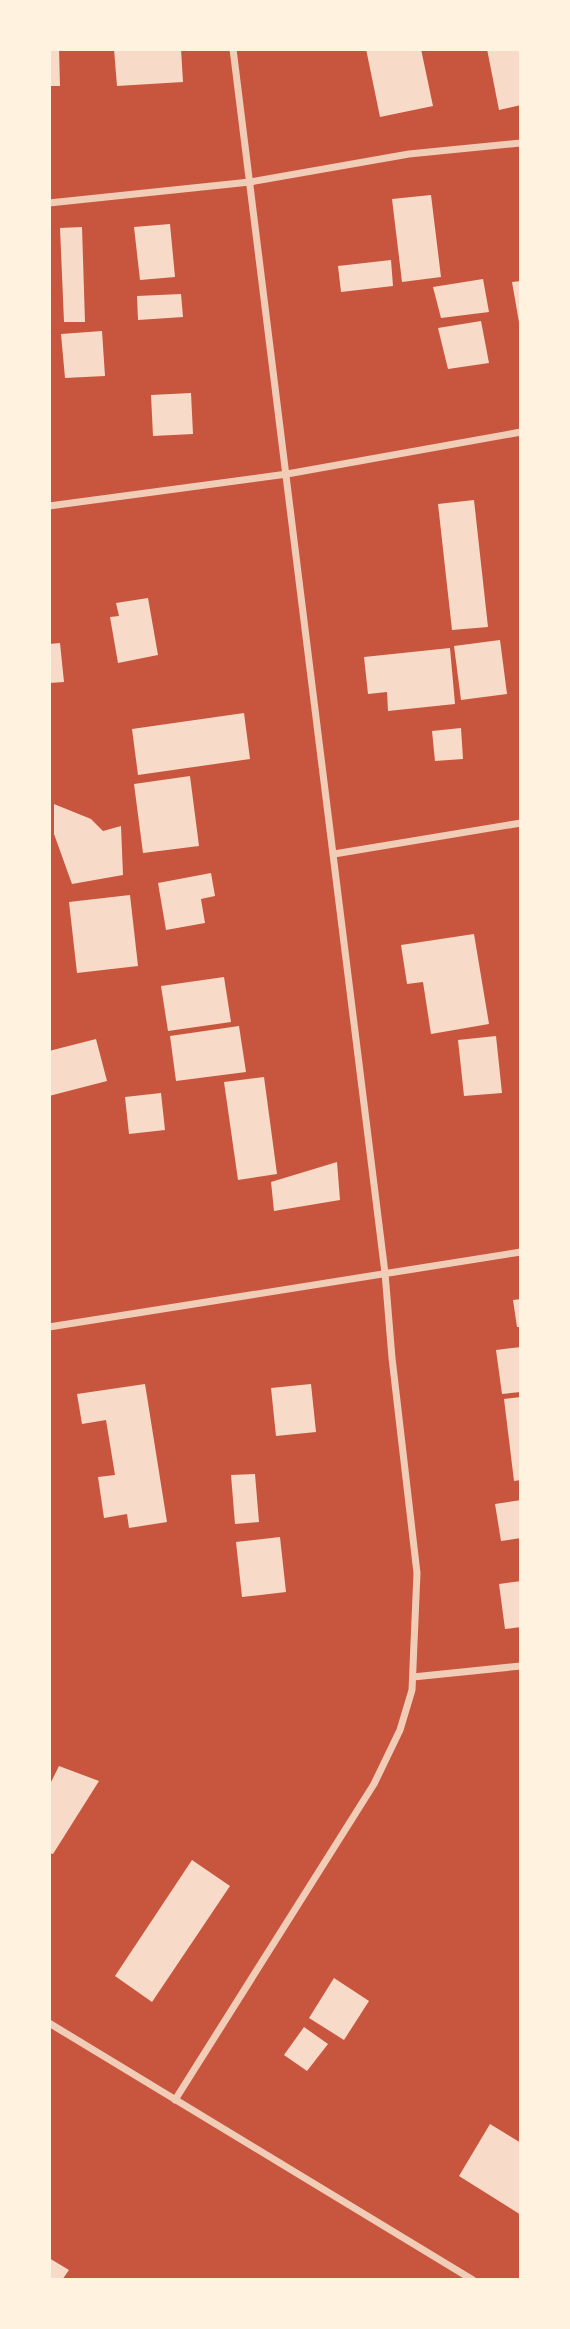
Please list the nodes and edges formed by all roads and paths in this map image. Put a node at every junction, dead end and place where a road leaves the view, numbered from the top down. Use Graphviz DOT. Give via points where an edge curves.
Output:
graph roads {
  1 [pos="233,49"];
  2 [pos="521,143"];
  3 [pos="250,182"];
  4 [pos="49,203"];
  5 [pos="521,432"];
  6 [pos="287,474"];
  7 [pos="49,506"];
  8 [pos="521,823"];
  9 [pos="334,854"];
  10 [pos="521,1252"];
  11 [pos="385,1273"];
  12 [pos="49,1327"];
  13 [pos="521,1666"];
  14 [pos="413,1677"];
  15 [pos="49,2023"];
  16 [pos="175,2100"];
  17 [pos="473,2280"];
  1 -- 3 [label="street"];
  2 -- 3 [label="street" via="409,154"];
  3 -- 4 [label="street"];
  3 -- 6 [label="street"];
  5 -- 6 [label="street"];
  6 -- 7 [label="street"];
  6 -- 9 [label="street"];
  8 -- 9 [label="street"];
  9 -- 11 [label="street"];
  10 -- 11 [label="street"];
  11 -- 12 [label="street"];
  11 -- 14 [label="street" via="417,1573"];
  13 -- 14 [label="street"];
  14 -- 16 [label="street" via="400,1730 374,1784"];
  15 -- 16 [label="street"];
  16 -- 17 [label="street"];
}
